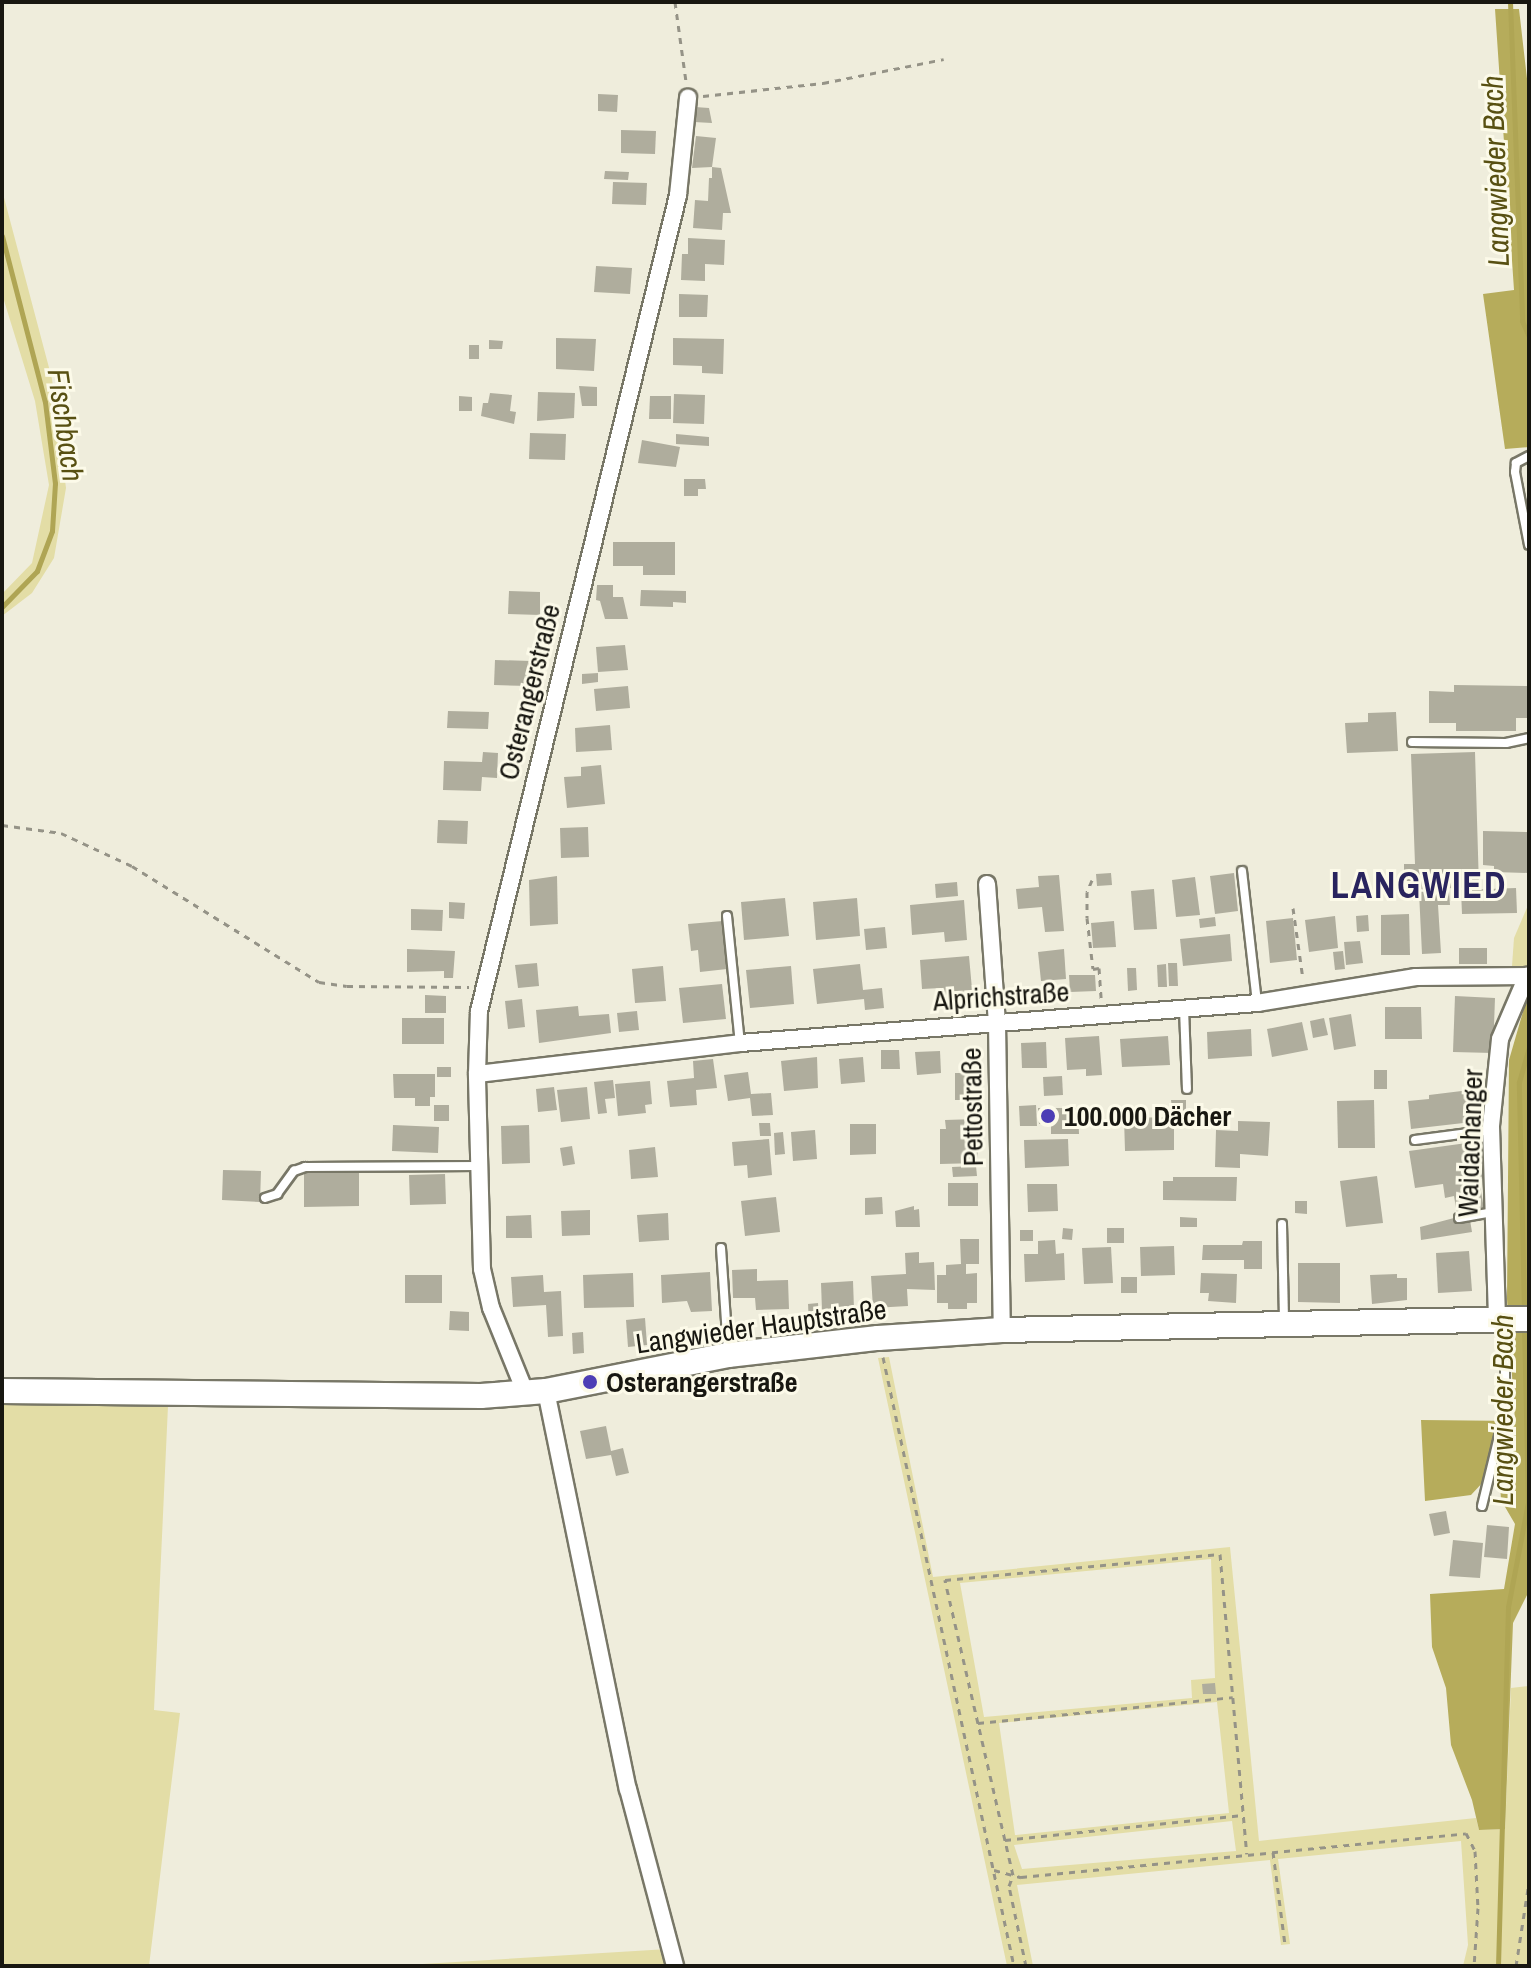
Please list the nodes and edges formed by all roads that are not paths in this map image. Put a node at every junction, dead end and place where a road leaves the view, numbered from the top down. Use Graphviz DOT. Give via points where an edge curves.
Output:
graph roads {
  1 [pos="688,98"];
  2 [pos="1529,456"];
  3 [pos="1529,545"];
  4 [pos="1529,738"];
  5 [pos="1412,742"];
  6 [pos="1242,871"];
  7 [pos="987,884"];
  8 [pos="727,916"];
  9 [pos="1528,976"];
  10 [pos="1257,1003"];
  11 [pos="1184,1008"];
  12 [pos="997,1023"];
  13 [pos="740,1043"];
  14 [pos="477,1074"];
  15 [pos="1187,1089"];
  16 [pos="1491,1130"];
  17 [pos="1415,1140"];
  18 [pos="478,1166"];
  19 [pos="265,1198"];
  20 [pos="1492,1212"];
  21 [pos="1459,1218"];
  22 [pos="1282,1224"];
  23 [pos="721,1248"];
  24 [pos="1511,1318"];
  25 [pos="1284,1324"];
  26 [pos="1002,1330"];
  27 [pos="728,1355"];
  28 [pos="2,1391"];
  29 [pos="536,1393"];
  30 [pos="1482,1506"];
  31 [pos="675,1966"];
  1 -- 14 [label="street, Osterangerstraße" via="675,208 483,991"];
  2 -- 3 [label="lane" via="1516,463 1515,472"];
  4 -- 5 [label="lane" via="1506,743"];
  6 -- 10 [label="lane"];
  7 -- 12 [label="street, Pettostraße"];
  8 -- 13 [label="lane"];
  9 -- 10 [label="street, Alprichstraße" via="1416,977"];
  9 -- 16 [label="street, Waidachanger" via="1500,1039"];
  10 -- 11 [label="street, Alprichstraße"];
  11 -- 12 [label="street, Alprichstraße"];
  11 -- 15 [label="lane"];
  12 -- 13 [label="street, Alprichstraße"];
  12 -- 26 [label="street, Pettostraße"];
  13 -- 14 [label="street, Alprichstraße"];
  14 -- 18 [label="street, Osterangerstraße"];
  16 -- 17 [label="lane"];
  16 -- 20 [label="street, Waidachanger"];
  18 -- 19 [label="lane" via="305,1167 294,1171 277,1194"];
  18 -- 29 [label="street, Osterangerstraße" via="482,1269 491,1308"];
  20 -- 21 [label="lane"];
  20 -- 24 [label="street, Waidachanger"];
  22 -- 25 [label="lane"];
  23 -- 27 [label="lane"];
  24 -- 25 [label="street, Langwieder Hauptstraße"];
  24 -- 30 [label="lane" via="1505,1412"];
  25 -- 26 [label="street, Langwieder Hauptstraße"];
  26 -- 27 [label="street, Langwieder Hauptstraße"];
  27 -- 29 [label="street, Langwieder Hauptstraße"];
  28 -- 29 [label="street, Langwieder Hauptstraße"];
  29 -- 31 [label="street, Osterangerstraße"];
}
